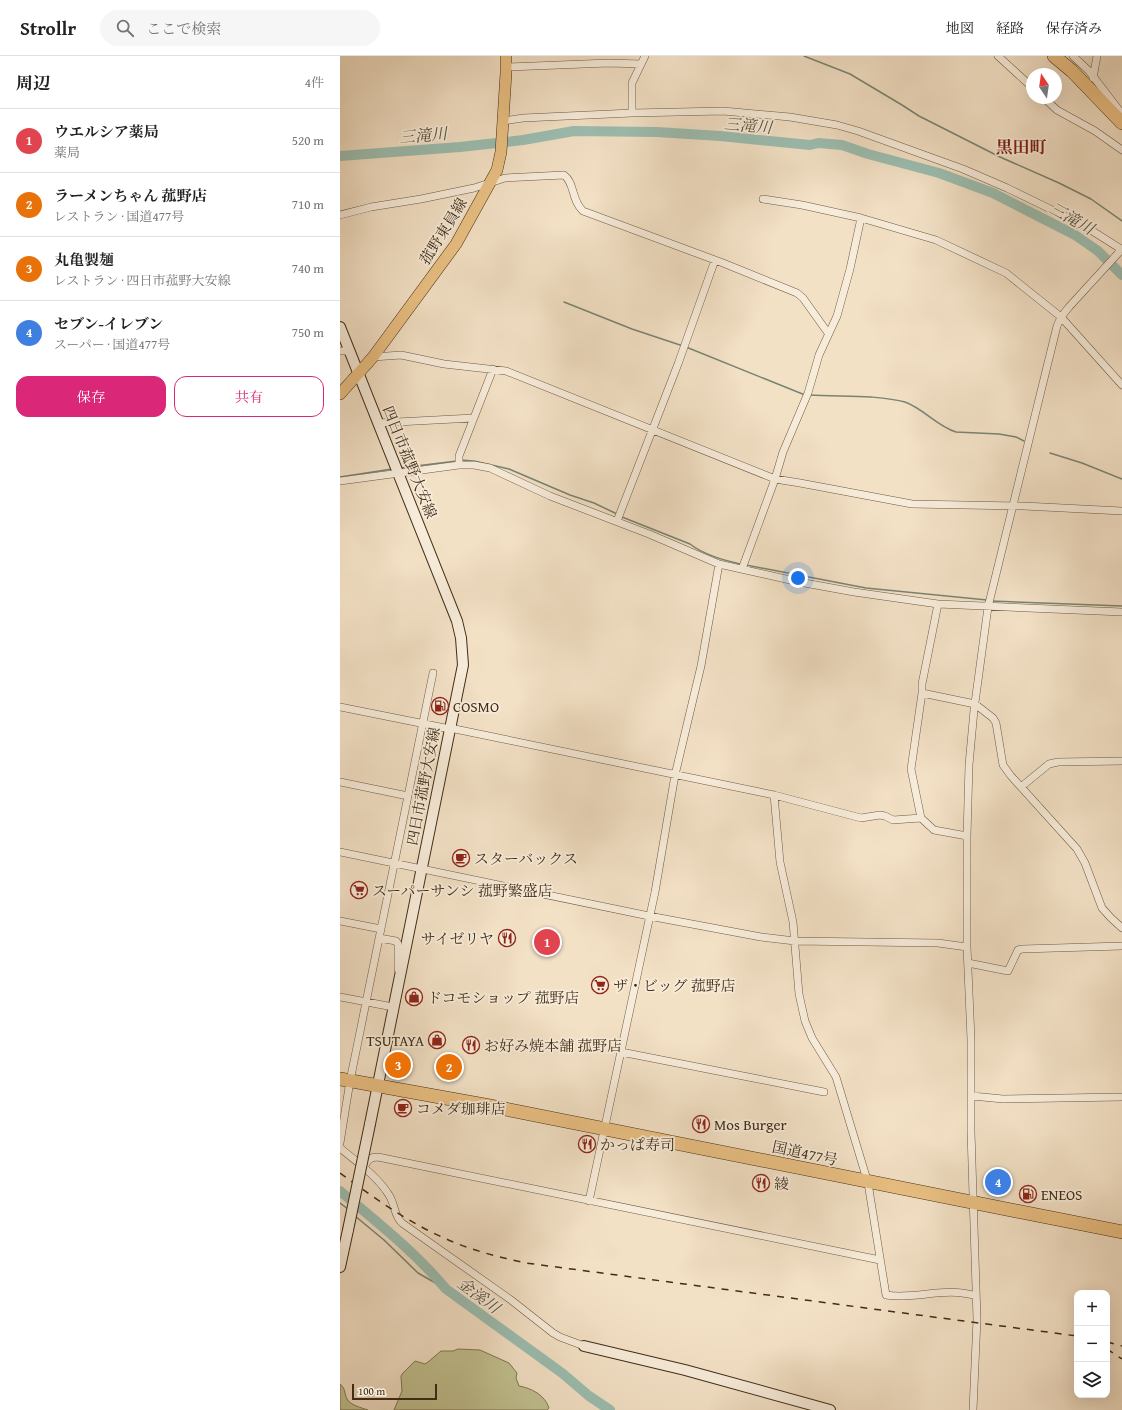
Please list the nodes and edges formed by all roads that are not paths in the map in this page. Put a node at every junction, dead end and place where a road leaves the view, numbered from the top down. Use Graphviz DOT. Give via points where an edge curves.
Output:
graph roads {
  1 [pos="645,56"];
  2 [pos="998,56"];
  3 [pos="1054,56"];
  4 [pos="1073,56"];
  5 [pos="1097,56"];
  6 [pos="506,62"];
  7 [pos="641,64"];
  8 [pos="1093,78"];
  9 [pos="1026,82"];
  10 [pos="1050,104"];
  11 [pos="632,113"];
  12 [pos="1122,114"];
  13 [pos="503,123"];
  14 [pos="1122,123"];
  15 [pos="1122,150"];
  16 [pos="488,184"];
  17 [pos="763,199"];
  18 [pos="340,215"];
  19 [pos="861,218"];
  20 [pos="1121,250"];
  21 [pos="715,260"];
  22 [pos="1061,317"];
  23 [pos="340,327"];
  24 [pos="828,333"];
  25 [pos="345,351"];
  26 [pos="374,357"];
  27 [pos="493,369"];
  28 [pos="359,374"];
  29 [pos="1122,385"];
  30 [pos="340,394"];
  31 [pos="473,418"];
  32 [pos="378,423"];
  33 [pos="652,430"];
  34 [pos="459,465"];
  35 [pos="397,470"];
  36 [pos="774,479"];
  37 [pos="340,481"];
  38 [pos="1013,505"];
  39 [pos="1122,511"];
  40 [pos="619,517"];
  41 [pos="719,564"];
  42 [pos="742,566"];
  43 [pos="989,602"];
  44 [pos="938,604"];
  45 [pos="1122,612"];
  46 [pos="433,673"];
  47 [pos="922,693"];
  48 [pos="975,704"];
  49 [pos="340,707"];
  50 [pos="423,724"];
  51 [pos="450,728"];
  52 [pos="1122,762"];
  53 [pos="675,775"];
  54 [pos="340,782"];
  55 [pos="1021,787"];
  56 [pos="774,795"];
  57 [pos="408,796"];
  58 [pos="921,818"];
  59 [pos="967,836"];
  60 [pos="340,852"];
  61 [pos="394,863"];
  62 [pos="421,869"];
  63 [pos="649,916"];
  64 [pos="340,921"];
  65 [pos="1122,928"];
  66 [pos="381,929"];
  67 [pos="379,938"];
  68 [pos="795,941"];
  69 [pos="1122,946"];
  70 [pos="967,947"];
  71 [pos="968,963"];
  72 [pos="396,991"];
  73 [pos="340,997"];
  74 [pos="367,1002"];
  75 [pos="393,1007"];
  76 [pos="621,1052"];
  77 [pos="345,1080"];
  78 [pos="378,1086"];
  79 [pos="824,1092"];
  80 [pos="972,1096"];
  81 [pos="1122,1097"];
  82 [pos="604,1128"];
  83 [pos="340,1143"];
  84 [pos="340,1148"];
  85 [pos="364,1168"];
  86 [pos="868,1182"];
  87 [pos="589,1201"];
  88 [pos="974,1202"];
  89 [pos="1122,1232"];
  90 [pos="880,1260"];
  91 [pos="340,1267"];
  92 [pos="976,1296"];
  93 [pos="584,1346"];
  94 [pos="830,1410"];
  95 [pos="973,1410"];
  1 -- 7 [label="street"];
  2 -- 9 [label="street"];
  3 -- 14 [label="highway"];
  4 -- 8 [label="street"];
  5 -- 8 [label="street"];
  6 -- 7 [label="street"];
  6 -- 13 [label="main road, 菰野東員線"];
  7 -- 11 [label="street" via="631,85"];
  8 -- 12 [label="street"];
  10 -- 15 [label="street"];
  11 -- 13 [label="street" via="523,118"];
  11 -- 20 [label="street" via="742,112 837,125 1007,188 1083,225"];
  13 -- 16 [label="main road, 菰野東員線" via="497,170"];
  16 -- 18 [label="street"];
  16 -- 21 [label="street" via="505,178 564,175 570,182 575,202 582,211"];
  16 -- 26 [label="main road, 菰野東員線" via="456,244"];
  17 -- 19 [label="street"];
  19 -- 22 [label="street" via="936,240 1006,273"];
  19 -- 24 [label="street" via="842,297"];
  20 -- 22 [label="street"];
  21 -- 24 [label="street" via="797,293"];
  21 -- 33 [label="street"];
  22 -- 29 [label="street"];
  22 -- 38 [label="street"];
  23 -- 25 [label="main road, 四日市菰野大安線"];
  24 -- 36 [label="street"];
  25 -- 28 [label="main road, 四日市菰野大安線"];
  26 -- 27 [label="street" via="401,355 444,364"];
  26 -- 28 [label="main road, 菰野東員線"];
  27 -- 31 [label="street"];
  27 -- 33 [label="street" via="517,374"];
  28 -- 30 [label="main road, 菰野東員線"];
  28 -- 32 [label="main road, 四日市菰野大安線"];
  31 -- 32 [label="street"];
  31 -- 34 [label="street" via="458,456"];
  32 -- 35 [label="main road, 四日市菰野大安線"];
  33 -- 36 [label="street"];
  33 -- 40 [label="street"];
  34 -- 35 [label="street"];
  34 -- 40 [label="street" via="490,468 550,496"];
  35 -- 37 [label="street"];
  35 -- 51 [label="main road, 四日市菰野大安線" via="457,621 461,638 463,665"];
  36 -- 38 [label="street" via="912,504"];
  36 -- 42 [label="street"];
  38 -- 39 [label="street"];
  38 -- 43 [label="street"];
  40 -- 41 [label="street"];
  41 -- 42 [label="street"];
  41 -- 53 [label="street" via="701,666"];
  42 -- 44 [label="street" via="799,582"];
  43 -- 44 [label="street"];
  43 -- 45 [label="street"];
  43 -- 48 [label="street"];
  44 -- 47 [label="street"];
  46 -- 50 [label="street"];
  47 -- 48 [label="street"];
  47 -- 58 [label="street" via="910,769"];
  48 -- 55 [label="street" via="996,723 1002,765"];
  48 -- 59 [label="street" via="969,765"];
  49 -- 50 [label="street"];
  50 -- 51 [label="street"];
  50 -- 57 [label="street"];
  51 -- 53 [label="street"];
  51 -- 62 [label="main road, 四日市菰野大安線"];
  52 -- 55 [label="street" via="1049,764"];
  53 -- 56 [label="street"];
  53 -- 63 [label="street"];
  54 -- 57 [label="street"];
  55 -- 65 [label="street" via="1077,849 1102,908"];
  56 -- 58 [label="street" via="860,818 880,815 893,820"];
  56 -- 68 [label="street" via="780,862"];
  57 -- 61 [label="street"];
  58 -- 59 [label="street" via="934,830"];
  59 -- 70 [label="street"];
  60 -- 61 [label="street"];
  61 -- 62 [label="street"];
  61 -- 66 [label="street"];
  62 -- 63 [label="street"];
  62 -- 72 [label="main road, 四日市菰野大安線"];
  63 -- 68 [label="street"];
  63 -- 76 [label="street"];
  64 -- 66 [label="street"];
  66 -- 67 [label="street"];
  67 -- 72 [label="street" via="396,941 398,944"];
  67 -- 74 [label="street"];
  68 -- 70 [label="street" via="938,943"];
  68 -- 86 [label="street" via="799,994 805,1021 812,1038 836,1076"];
  69 -- 71 [label="street" via="1022,949 1018,950 1008,971"];
  70 -- 71 [label="street"];
  71 -- 80 [label="street"];
  72 -- 75 [label="main road, 四日市菰野大安線"];
  73 -- 74 [label="street"];
  74 -- 75 [label="street"];
  74 -- 77 [label="street"];
  75 -- 78 [label="main road, 四日市菰野大安線"];
  76 -- 79 [label="street"];
  76 -- 82 [label="street"];
  77 -- 78 [label="highway, 国道477号"];
  77 -- 83 [label="street"];
  78 -- 82 [label="highway, 国道477号"];
  78 -- 91 [label="main road, 四日市菰野大安線, bridge"];
  80 -- 81 [label="street" via="1003,1099"];
  80 -- 88 [label="street"];
  82 -- 86 [label="highway, 国道477号"];
  82 -- 87 [label="street"];
  84 -- 85 [label="street"];
  85 -- 87 [label="street" via="370,1158 378,1157"];
  85 -- 93 [label="street" via="389,1195 396,1216 402,1223 553,1333"];
  86 -- 88 [label="highway, 国道477号"];
  86 -- 90 [label="street"];
  87 -- 90 [label="street"];
  88 -- 89 [label="highway, 国道477号"];
  88 -- 92 [label="street"];
  90 -- 92 [label="street" via="886,1295 948,1291 966,1292"];
  92 -- 95 [label="street"];
  93 -- 94 [label="main road" via="685,1370"];
}
